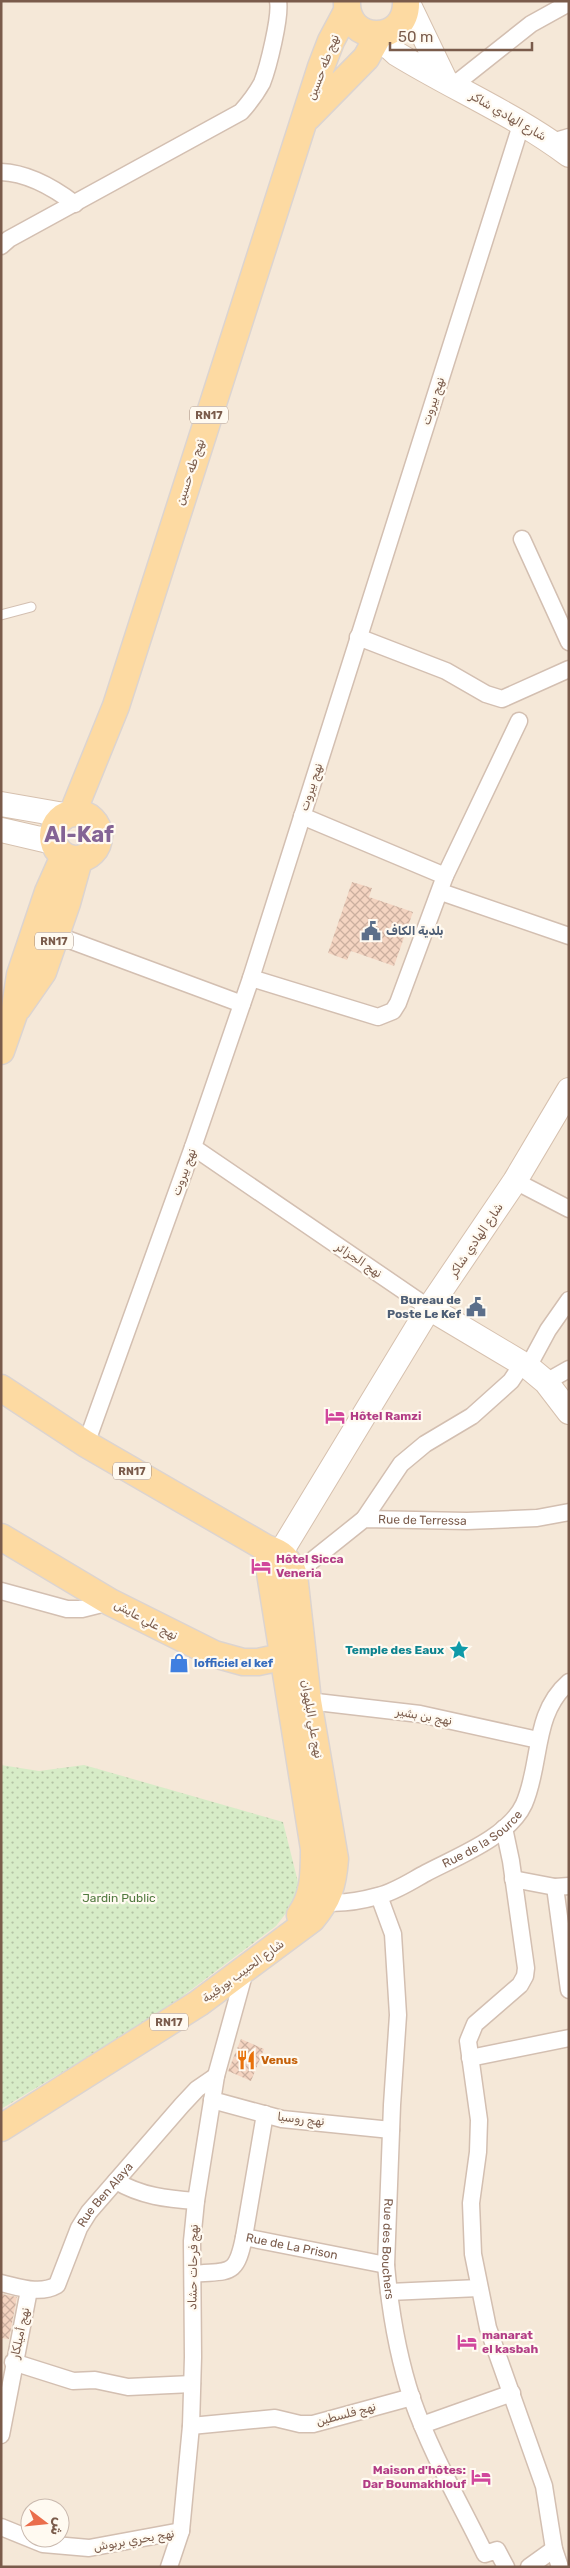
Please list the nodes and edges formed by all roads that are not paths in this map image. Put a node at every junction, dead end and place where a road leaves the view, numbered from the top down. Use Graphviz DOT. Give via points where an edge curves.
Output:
graph roads {
  1 [pos="278,1"];
  2 [pos="406,1"];
  3 [pos="569,3"];
  4 [pos="347,6"];
  5 [pos="380,35"];
  6 [pos="450,82"];
  7 [pos="302,123"];
  8 [pos="521,125"];
  9 [pos="563,145"];
  10 [pos="1,172"];
  11 [pos="75,204"];
  12 [pos="4,237"];
  13 [pos="522,539"];
  14 [pos="31,607"];
  15 [pos="1,615"];
  16 [pos="358,637"];
  17 [pos="569,642"];
  18 [pos="569,669"];
  19 [pos="519,721"];
  20 [pos="1,804"];
  21 [pos="77,816"];
  22 [pos="302,816"];
  23 [pos="1,830"];
  24 [pos="65,853"];
  25 [pos="445,876"];
  26 [pos="441,892"];
  27 [pos="56,935"];
  28 [pos="569,936"];
  29 [pos="251,978"];
  30 [pos="242,1004"];
  31 [pos="14,1014"];
  32 [pos="2,1044"];
  33 [pos="569,1090"];
  34 [pos="194,1147"];
  35 [pos="515,1181"];
  36 [pos="569,1209"];
  37 [pos="569,1300"];
  38 [pos="429,1308"];
  39 [pos="525,1365"];
  40 [pos="569,1369"];
  41 [pos="546,1382"];
  42 [pos="1,1388"];
  43 [pos="569,1412"];
  44 [pos="86,1444"];
  45 [pos="569,1512"];
  46 [pos="364,1519"];
  47 [pos="1,1537"];
  48 [pos="272,1555"];
  49 [pos="294,1575"];
  50 [pos="1,1591"];
  51 [pos="110,1602"];
  52 [pos="293,1654"];
  53 [pos="569,1682"];
  54 [pos="308,1701"];
  55 [pos="538,1740"];
  56 [pos="504,1828"];
  57 [pos="513,1879"];
  58 [pos="562,1887"];
  59 [pos="379,1896"];
  60 [pos="317,1901"];
  61 [pos="242,1966"];
  62 [pos="569,1990"];
  63 [pos="569,2038"];
  64 [pos="470,2058"];
  65 [pos="216,2076"];
  66 [pos="212,2100"];
  67 [pos="265,2114"];
  68 [pos="1,2116"];
  69 [pos="1,2128"];
  70 [pos="391,2130"];
  71 [pos="116,2180"];
  72 [pos="196,2201"];
  73 [pos="244,2237"];
  74 [pos="386,2265"];
  75 [pos="192,2274"];
  76 [pos="1,2282"];
  77 [pos="480,2288"];
  78 [pos="29,2290"];
  79 [pos="389,2292"];
  80 [pos="13,2362"];
  81 [pos="192,2384"];
  82 [pos="512,2392"];
  83 [pos="412,2397"];
  84 [pos="422,2425"];
  85 [pos="191,2426"];
  86 [pos="1,2435"];
  87 [pos="1,2527"];
  88 [pos="181,2531"];
  89 [pos="554,2549"];
  90 [pos="169,2567"];
  91 [pos="506,2567"];
  92 [pos="529,2567"];
  93 [pos="560,2567"];
  1 -- 11 [label="street" via="273,42 262,82 241,112"];
  2 -- 5 [label="main road, RN17" via="398,26"];
  2 -- 6 [label="main road"];
  3 -- 6 [label="street" via="531,24"];
  4 -- 5 [label="main road, RN17" via="356,26 370,34"];
  4 -- 7 [label="main road, نهج طه حسين / RN17"];
  5 -- 6 [label="main road, شارع الهادي شاكر" via="397,54"];
  5 -- 7 [label="main road, نهج طه حسين / RN17" via="366,58"];
  6 -- 8 [label="main road, شارع الهادي شاكر"];
  7 -- 21 [label="main road, نهج طه حسين / RN17" via="116,706"];
  8 -- 9 [label="main road, شارع الهادي شاكر"];
  8 -- 16 [label="street, نهج بيروت"];
  10 -- 11 [label="street" via="31,179 59,192"];
  11 -- 12 [label="street"];
  13 -- 17 [label="street"];
  14 -- 15 [label="lane"];
  16 -- 18 [label="street" via="446,671 486,694 502,699"];
  16 -- 22 [label="street, نهج بيروت"];
  19 -- 25 [label="street"];
  20 -- 21 [label="main road"];
  21 -- 24 [label="main road, RN17" via="56,822 52,832"];
  21 -- 24 [label="main road, RN17" via="98,828 100,838 89,856"];
  22 -- 25 [label="street"];
  22 -- 29 [label="street, نهج بيروت"];
  23 -- 24 [label="main road"];
  24 -- 27 [label="main road, RN17"];
  24 -- 31 [label="main road, RN17" via="20,975"];
  25 -- 26 [label="street"];
  26 -- 28 [label="street"];
  26 -- 29 [label="street" via="398,1003 386,1015 378,1016"];
  27 -- 30 [label="street"];
  27 -- 31 [label="main road, RN17" via="43,972"];
  29 -- 30 [label="street, نهج بيروت"];
  30 -- 34 [label="street, نهج بيروت"];
  31 -- 32 [label="main road, RN17"];
  33 -- 35 [label="main road, شارع الهادي شاكر"];
  34 -- 38 [label="street, نهج الجزائر"];
  34 -- 44 [label="street, نهج بيروت"];
  35 -- 36 [label="street"];
  35 -- 38 [label="main road, شارع الهادي شاكر"];
  37 -- 39 [label="street"];
  38 -- 39 [label="main road, نهج الجزائر"];
  38 -- 48 [label="main road, شارع الهادي شاكر"];
  39 -- 41 [label="main road, نهج الجزائر"];
  39 -- 46 [label="street" via="472,1416 425,1444 401,1464"];
  40 -- 41 [label="street"];
  41 -- 43 [label="main road, نهج الجزائر"];
  42 -- 44 [label="main road, RN17"];
  44 -- 48 [label="main road, RN17"];
  45 -- 46 [label="street, Rue de Terressa" via="537,1518 467,1522"];
  46 -- 49 [label="street, Rue de Terressa"];
  47 -- 51 [label="main road, نهج علي عايش"];
  48 -- 49 [label="main road, نهج علي البلهوان / RN17" via="287,1559"];
  48 -- 52 [label="main road, نهج علي البلهوان / RN17"];
  49 -- 52 [label="main road, نهج علي البلهوان / RN17"];
  50 -- 51 [label="street" via="67,1609"];
  51 -- 52 [label="main road, نهج علي عايش" via="214,1654 243,1662"];
  52 -- 54 [label="main road, نهج علي البلهوان / RN17"];
  52 -- 60 [label="main road, نهج علي البلهوان / RN17"];
  53 -- 55 [label="street, Rue de la Source" via="551,1703"];
  54 -- 55 [label="street, نهج بن بشير" via="420,1714"];
  54 -- 60 [label="main road, نهج علي البلهوان / RN17" via="335,1859 333,1881"];
  55 -- 56 [label="street, Rue de la Source" via="531,1786 523,1806"];
  56 -- 57 [label="street"];
  56 -- 59 [label="street, Rue de la Source" via="479,1845"];
  57 -- 58 [label="street"];
  57 -- 64 [label="street" via="525,1976 520,1985 476,2024 468,2041"];
  58 -- 62 [label="street"];
  59 -- 60 [label="street, Rue de la Source" via="346,1902"];
  59 -- 70 [label="street, Rue des Bouchers" via="392,1934 397,1981 398,2022"];
  60 -- 61 [label="main road, شارع الحبيب بورقيبة / RN17"];
  61 -- 65 [label="street, نهج فرحات حشاد"];
  61 -- 68 [label="main road, شارع الحبيب بورقيبة / RN17"];
  61 -- 69 [label="main road, شارع الحبيب بورقيبة / RN17"];
  63 -- 64 [label="street"];
  64 -- 77 [label="street" via="479,2120 471,2203 473,2254"];
  65 -- 66 [label="street, نهج فرحات حشاد"];
  65 -- 71 [label="street, Rue Ben Alaya" via="182,2105"];
  66 -- 67 [label="street, نهج روسيا"];
  66 -- 72 [label="street, نهج فرحات حشاد"];
  67 -- 70 [label="street, نهج روسيا" via="294,2121"];
  67 -- 73 [label="street"];
  70 -- 74 [label="street, Rue des Bouchers"];
  71 -- 72 [label="street" via="144,2194"];
  71 -- 78 [label="street, Rue Ben Alaya" via="79,2228 57,2285 49,2289"];
  72 -- 75 [label="street, نهج فرحات حشاد"];
  73 -- 74 [label="street, Rue de La Prison"];
  73 -- 75 [label="street, Rue de La Prison" via="236,2266 230,2270"];
  74 -- 79 [label="street, Rue des Bouchers"];
  75 -- 81 [label="street, نهج فرحات حشاد"];
  76 -- 78 [label="street, Rue Ben Alaya"];
  77 -- 79 [label="street"];
  77 -- 82 [label="street" via="492,2343"];
  78 -- 80 [label="street, نهج أميلكار"];
  79 -- 83 [label="street, Rue des Bouchers"];
  80 -- 81 [label="street" via="73,2381 95,2380 128,2387"];
  80 -- 86 [label="street, نهج أميلكار"];
  81 -- 85 [label="street, نهج فرحات حشاد"];
  82 -- 84 [label="street"];
  82 -- 89 [label="street" via="544,2486"];
  83 -- 84 [label="street, Rue des Bouchers"];
  83 -- 85 [label="street, نهج فلسطين" via="313,2424 274,2418"];
  84 -- 91 [label="street, Rue des Bouchers" via="485,2554 497,2550"];
  85 -- 88 [label="street, نهج فرحات حشاد"];
  87 -- 88 [label="street, نهج بحري بربوش" via="42,2544 89,2548"];
  88 -- 90 [label="street, نهج فرحات حشاد"];
  89 -- 92 [label="street"];
  89 -- 93 [label="street"];
}
